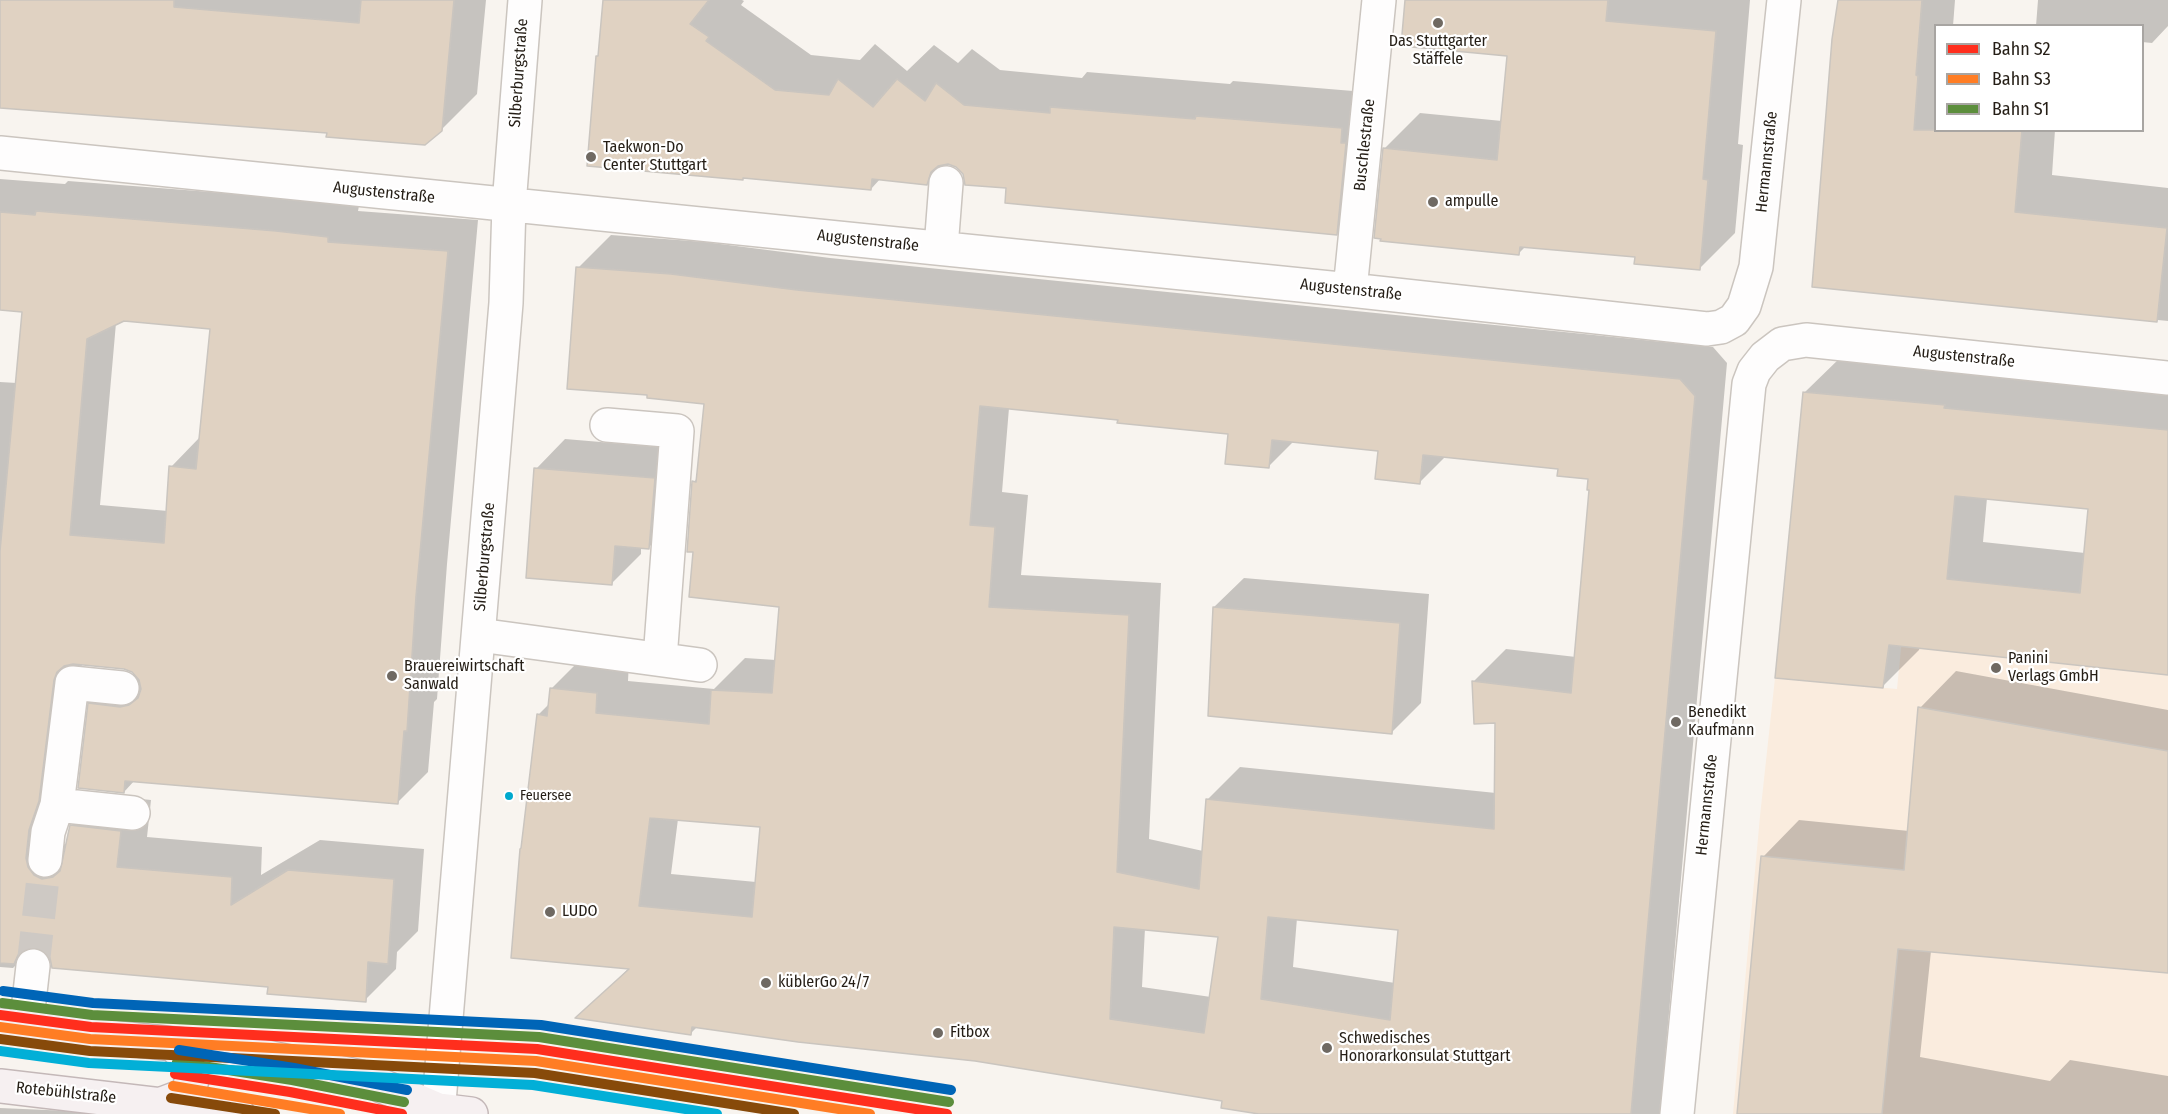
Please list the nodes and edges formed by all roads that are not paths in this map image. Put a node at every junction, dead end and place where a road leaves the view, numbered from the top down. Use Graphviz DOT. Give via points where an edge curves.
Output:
graph roads {
  1 [pos="525,0"];
  2 [pos="1379,0"];
  3 [pos="1784,0"];
  4 [pos="0,153"];
  5 [pos="946,183"];
  6 [pos="509,205"];
  7 [pos="941,248"];
  8 [pos="1350,290"];
  9 [pos="1734,320"];
  10 [pos="1765,357"];
  11 [pos="2168,378"];
  12 [pos="607,425"];
  13 [pos="479,635"];
  14 [pos="660,659"];
  15 [pos="700,665"];
  16 [pos="122,688"];
  17 [pos="57,805"];
  18 [pos="133,813"];
  19 [pos="45,860"];
  20 [pos="33,966"];
  21 [pos="13,1027"];
  22 [pos="174,1045"];
  23 [pos="0,1086"];
  24 [pos="162,1104"];
  25 [pos="431,1113"];
  26 [pos="238,1114"];
  27 [pos="471,1114"];
  28 [pos="1677,1114"];
  1 -- 6 [label="street, Silberburgstraße"];
  2 -- 8 [label="street, Buschlestraße"];
  3 -- 9 [label="street, Hermannstraße" via="1756,267 1744,306"];
  4 -- 6 [label="street, Augustenstraße"];
  5 -- 7 [label="street"];
  6 -- 7 [label="street, Augustenstraße"];
  6 -- 13 [label="street, Silberburgstraße" via="506,303"];
  7 -- 8 [label="street, Augustenstraße"];
  8 -- 9 [label="street, Augustenstraße" via="1707,329"];
  9 -- 10 [label="street"];
  10 -- 11 [label="street, Augustenstraße" via="1782,344 1806,340"];
  10 -- 28 [label="street, Hermannstraße" via="1749,384"];
  12 -- 14 [label="street" via="677,431"];
  13 -- 14 [label="street"];
  13 -- 25 [label="street, Silberburgstraße"];
  14 -- 15 [label="street"];
  16 -- 17 [label="street" via="72,683"];
  17 -- 18 [label="street"];
  17 -- 19 [label="street" via="48,832"];
  20 -- 21 [label="street"];
  21 -- 22 [label="main road"];
  22 -- 24 [label="main road" via="189,1059 192,1080 183,1096"];
  22 -- 25 [label="main road" via="238,1051 361,1077"];
  23 -- 24 [label="main road, Rotebühlstraße"];
  24 -- 26 [label="main road, Rotebühlstraße"];
  25 -- 27 [label="main road"];
}
